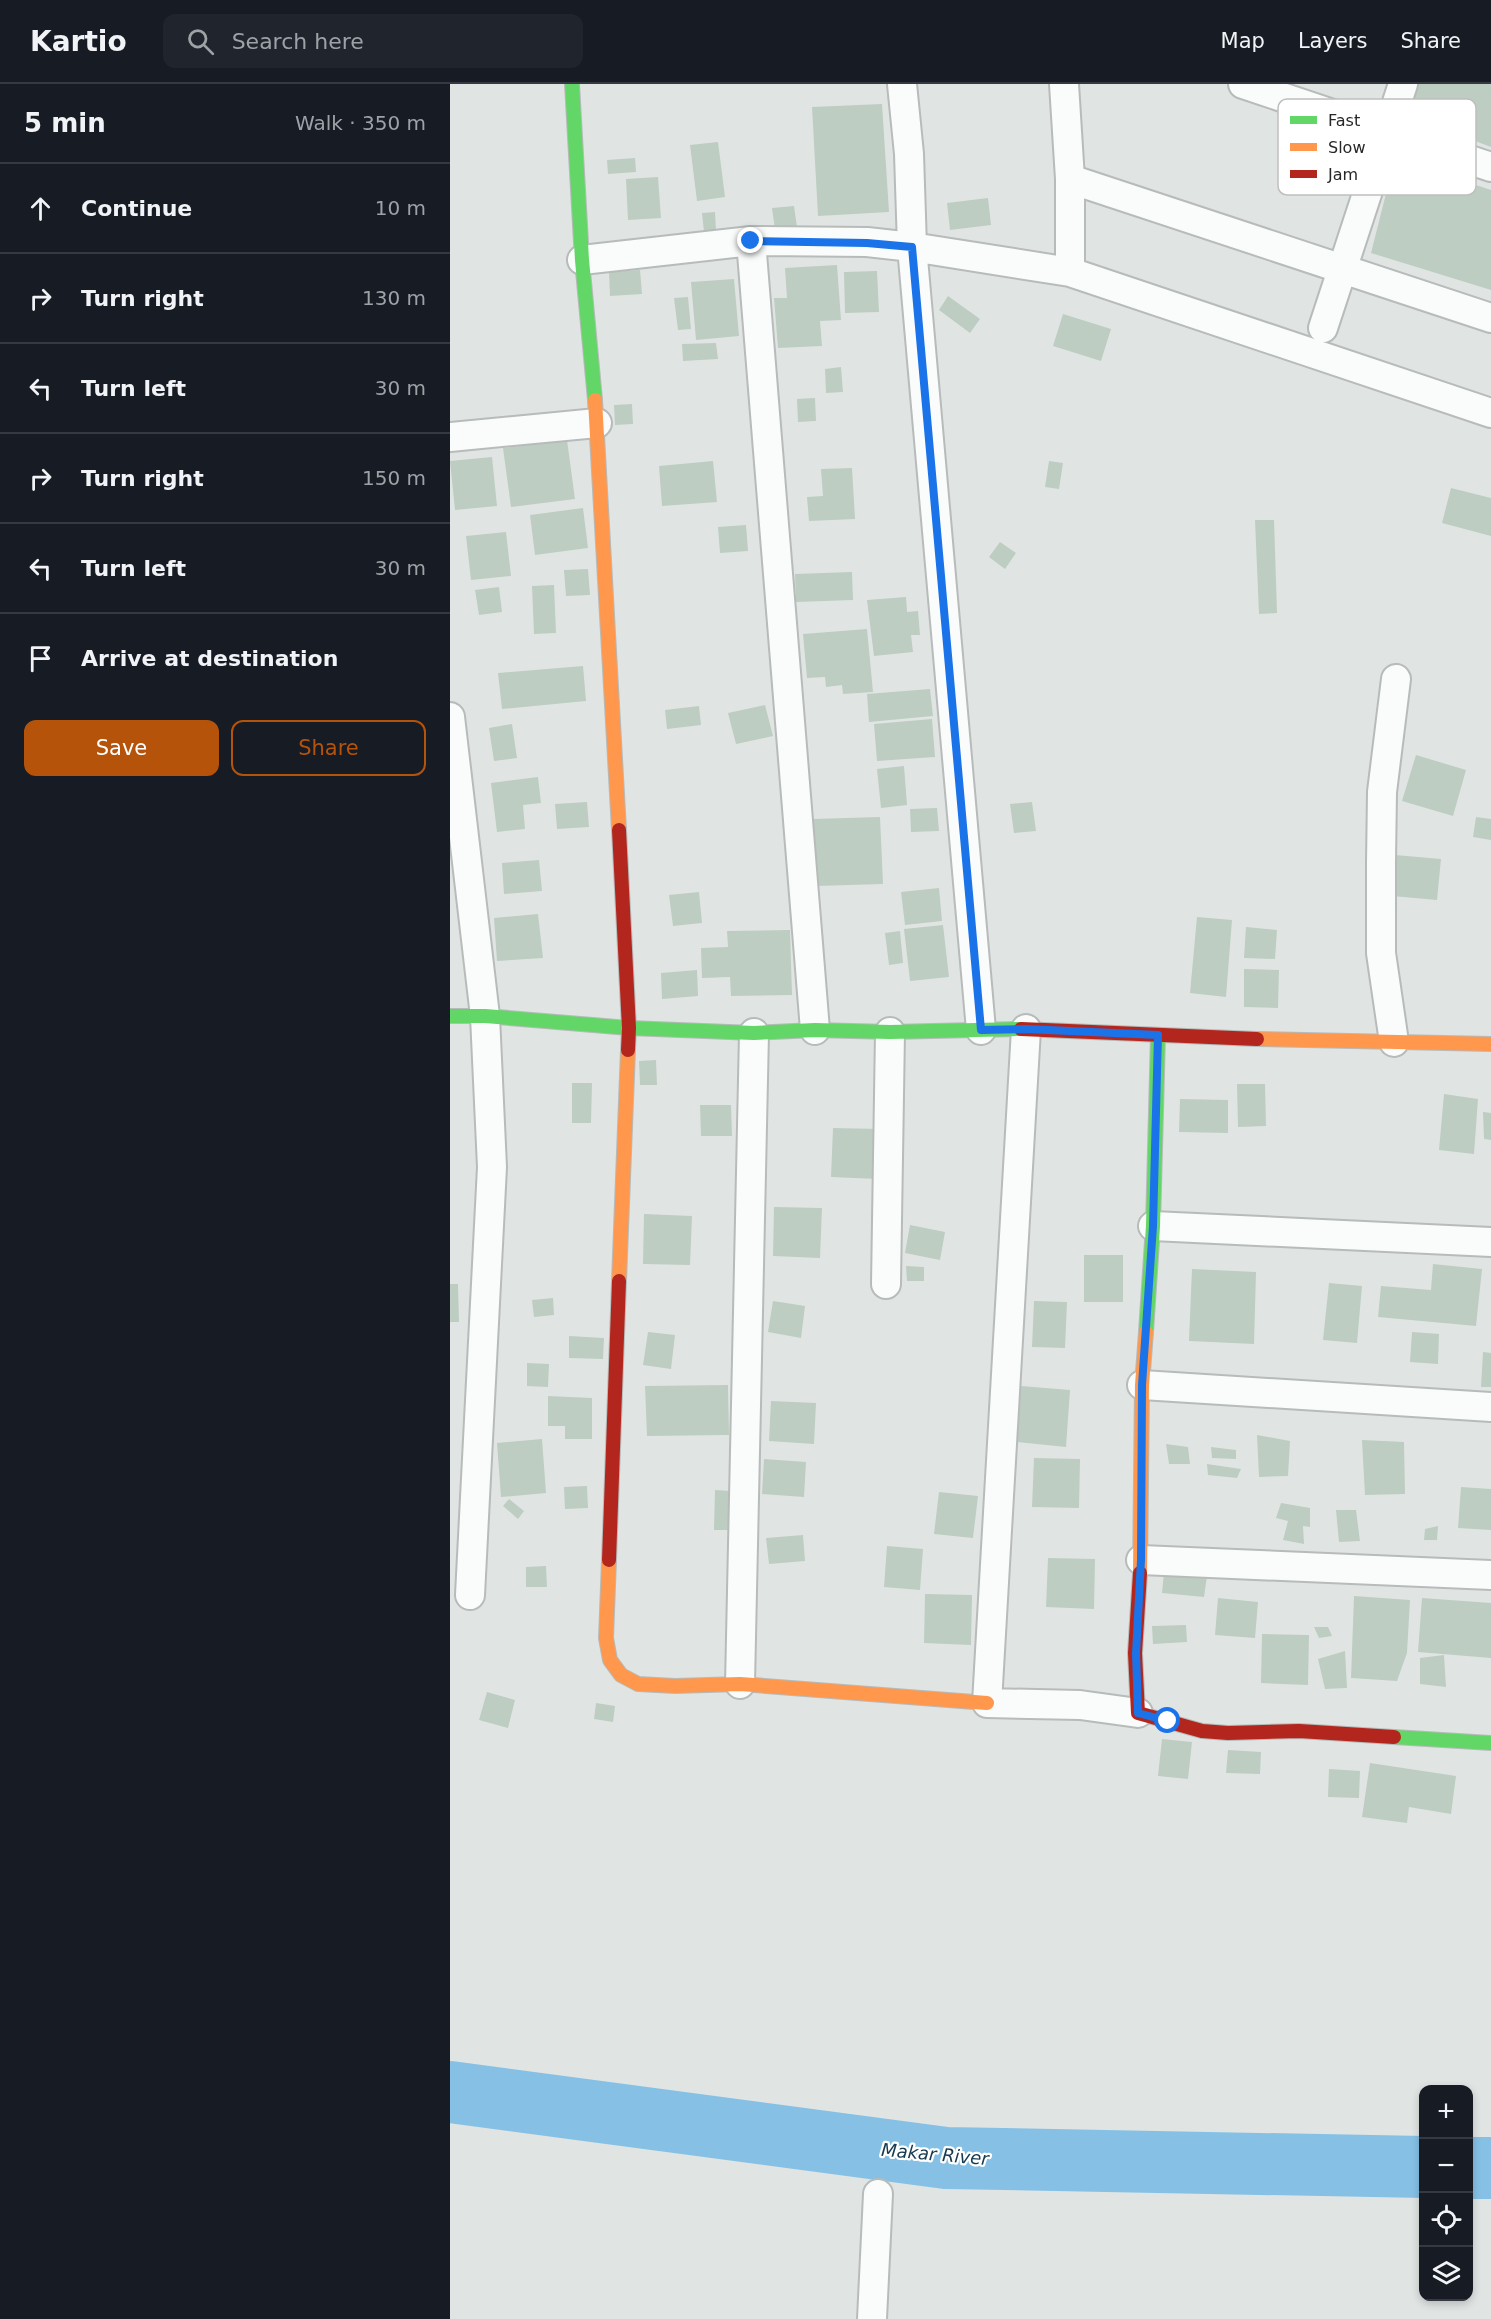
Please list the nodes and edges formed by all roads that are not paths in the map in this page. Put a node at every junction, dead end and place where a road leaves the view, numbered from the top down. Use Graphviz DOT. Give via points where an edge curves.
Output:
graph roads {
  1 [pos="572,84"];
  2 [pos="902,84"];
  3 [pos="1064,84"];
  4 [pos="1243,84"];
  5 [pos="1403,84"];
  6 [pos="1288,99"];
  7 [pos="1398,99"];
  8 [pos="1476,162"];
  9 [pos="1491,167"];
  10 [pos="1070,179"];
  11 [pos="1366,195"];
  12 [pos="751,241"];
  13 [pos="912,247"];
  14 [pos="582,260"];
  15 [pos="1342,269"];
  16 [pos="1070,272"];
  17 [pos="1491,318"];
  18 [pos="1323,328"];
  19 [pos="1491,413"];
  20 [pos="597,423"];
  21 [pos="450,437"];
  22 [pos="1396,679"];
  23 [pos="450,717"];
  24 [pos="450,1016"];
  25 [pos="485,1016"];
  26 [pos="629,1028"];
  27 [pos="1026,1029"];
  28 [pos="815,1030"];
  29 [pos="981,1030"];
  30 [pos="890,1032"];
  31 [pos="754,1033"];
  32 [pos="1158,1035"];
  33 [pos="1394,1042"];
  34 [pos="1491,1044"];
  35 [pos="1153,1226"];
  36 [pos="1491,1242"];
  37 [pos="886,1284"];
  38 [pos="1142,1385"];
  39 [pos="1491,1407"];
  40 [pos="1141,1560"];
  41 [pos="1491,1575"];
  42 [pos="470,1595"];
  43 [pos="740,1684"];
  44 [pos="987,1703"];
  45 [pos="1138,1713"];
  46 [pos="1491,1743"];
  47 [pos="878,2194"];
  48 [pos="872,2319"];
  1 -- 14 [label="street"];
  2 -- 13 [label="street"];
  3 -- 10 [label="street"];
  4 -- 6 [label="street"];
  5 -- 7 [label="street"];
  8 -- 9 [label="street"];
  10 -- 15 [label="street"];
  10 -- 16 [label="street"];
  11 -- 15 [label="street"];
  12 -- 13 [label="street"];
  12 -- 14 [label="street"];
  12 -- 28 [label="street"];
  13 -- 16 [label="street"];
  13 -- 29 [label="street"];
  14 -- 20 [label="street"];
  15 -- 17 [label="street"];
  15 -- 18 [label="street"];
  16 -- 19 [label="street"];
  20 -- 21 [label="street"];
  20 -- 26 [label="street"];
  22 -- 33 [label="street" via="1382,792 1381,862 1381,953"];
  23 -- 25 [label="street"];
  24 -- 25 [label="street"];
  25 -- 26 [label="street"];
  25 -- 42 [label="street" via="492,1167"];
  26 -- 31 [label="street"];
  26 -- 43 [label="street" via="606,1638 610,1660 621,1675 638,1683"];
  27 -- 29 [label="street"];
  27 -- 32 [label="street"];
  27 -- 44 [label="street"];
  28 -- 30 [label="street"];
  28 -- 31 [label="street"];
  29 -- 30 [label="street"];
  30 -- 37 [label="street"];
  31 -- 43 [label="street"];
  32 -- 33 [label="street"];
  32 -- 35 [label="street"];
  33 -- 34 [label="street"];
  35 -- 36 [label="street"];
  35 -- 38 [label="street"];
  38 -- 39 [label="street"];
  38 -- 40 [label="street"];
  40 -- 41 [label="street"];
  40 -- 45 [label="street" via="1136,1653"];
  43 -- 44 [label="street"];
  44 -- 45 [label="street" via="1080,1705"];
  45 -- 46 [label="street" via="1202,1731 1299,1731"];
  47 -- 48 [label="street"];
}
